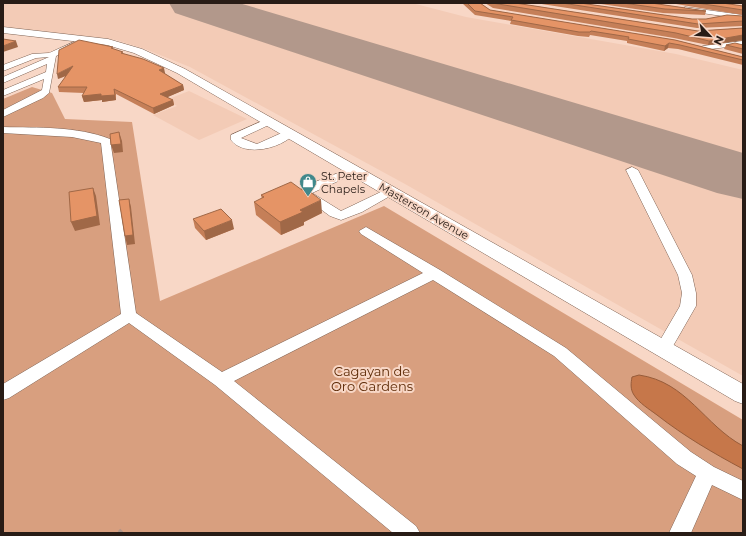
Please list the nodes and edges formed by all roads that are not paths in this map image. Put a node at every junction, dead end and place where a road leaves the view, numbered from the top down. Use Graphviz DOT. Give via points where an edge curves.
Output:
graph roads {
  1 [pos="676,7"];
  2 [pos="722,14"];
  3 [pos="743,17"];
  4 [pos="704,20"];
  5 [pos="3,30"];
  6 [pos="726,38"];
  7 [pos="87,39"];
  8 [pos="741,44"];
  9 [pos="694,45"];
  10 [pos="703,48"];
  11 [pos="723,53"];
  12 [pos="52,57"];
  13 [pos="3,68"];
  14 [pos="50,73"];
  15 [pos="3,80"];
  16 [pos="3,93"];
  17 [pos="3,114"];
  18 [pos="270,121"];
  19 [pos="3,130"];
  20 [pos="290,133"];
  21 [pos="354,170"];
  22 [pos="632,170"];
  23 [pos="391,192"];
  24 [pos="366,231"];
  25 [pos="435,273"];
  26 [pos="130,316"];
  27 [pos="663,349"];
  28 [pos="221,380"];
  29 [pos="3,393"];
  30 [pos="743,395"];
  31 [pos="707,474"];
  32 [pos="743,491"];
  33 [pos="409,533"];
  34 [pos="680,533"];
  1 -- 2 [label="street"];
  2 -- 3 [label="street"];
  2 -- 4 [label="street" via="721,17"];
  5 -- 7 [label="main road, Masterson Avenue"];
  6 -- 8 [label="street"];
  7 -- 12 [label="street"];
  7 -- 18 [label="main road, Masterson Avenue" via="123,46 160,60"];
  8 -- 10 [label="street"];
  9 -- 10 [label="street"];
  10 -- 11 [label="street"];
  12 -- 13 [label="street" via="35,56"];
  12 -- 14 [label="street"];
  12 -- 15 [label="street"];
  14 -- 16 [label="street"];
  14 -- 17 [label="street" via="46,91"];
  18 -- 20 [label="main road, Masterson Avenue"];
  18 -- 20 [label="street" via="241,133 235,137 236,140 248,148 254,148"];
  19 -- 26 [label="street" via="86,135 106,141 125,297"];
  20 -- 21 [label="main road, Masterson Avenue"];
  21 -- 23 [label="main road, Masterson Avenue"];
  21 -- 23 [label="street" via="310,188 306,194 341,216"];
  22 -- 27 [label="street" via="685,275 689,293 688,306"];
  23 -- 27 [label="main road, Masterson Avenue"];
  24 -- 25 [label="street"];
  25 -- 28 [label="street"];
  25 -- 31 [label="street" via="560,352 645,426"];
  26 -- 28 [label="street"];
  26 -- 29 [label="street"];
  27 -- 30 [label="main road, Masterson Avenue"];
  28 -- 33 [label="street"];
  31 -- 32 [label="street"];
  31 -- 34 [label="street"];
}
